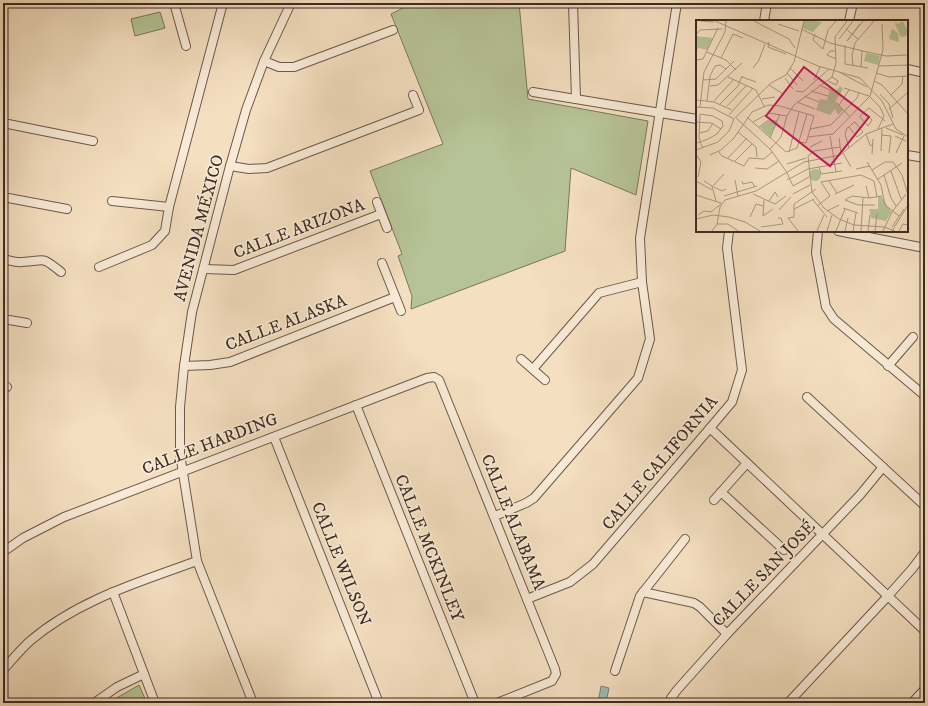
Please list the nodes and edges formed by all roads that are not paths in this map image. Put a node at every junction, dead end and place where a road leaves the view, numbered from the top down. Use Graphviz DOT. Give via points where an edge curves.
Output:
graph roads {
  1 [pos="174,3"];
  2 [pos="223,3"];
  3 [pos="291,3"];
  4 [pos="573,3"];
  5 [pos="677,3"];
  6 [pos="766,3"];
  7 [pos="853,3"];
  8 [pos="764,20"];
  9 [pos="849,20"];
  10 [pos="393,30"];
  11 [pos="186,46"];
  12 [pos="264,61"];
  13 [pos="908,69"];
  14 [pos="925,73"];
  15 [pos="533,92"];
  16 [pos="413,94"];
  17 [pos="576,99"];
  18 [pos="660,113"];
  19 [pos="696,119"];
  20 [pos="3,123"];
  21 [pos="93,141"];
  22 [pos="908,155"];
  23 [pos="925,158"];
  24 [pos="230,166"];
  25 [pos="3,197"];
  26 [pos="112,201"];
  27 [pos="377,202"];
  28 [pos="169,207"];
  29 [pos="67,209"];
  30 [pos="381,214"];
  31 [pos="387,228"];
  32 [pos="729,232"];
  33 [pos="818,232"];
  34 [pos="843,232"];
  35 [pos="925,248"];
  36 [pos="3,259"];
  37 [pos="382,263"];
  38 [pos="99,267"];
  39 [pos="204,269"];
  40 [pos="60,272"];
  41 [pos="642,282"];
  42 [pos="395,297"];
  43 [pos="401,311"];
  44 [pos="3,319"];
  45 [pos="27,323"];
  46 [pos="914,337"];
  47 [pos="521,359"];
  48 [pos="184,366"];
  49 [pos="888,366"];
  50 [pos="533,369"];
  51 [pos="434,377"];
  52 [pos="545,380"];
  53 [pos="925,396"];
  54 [pos="807,397"];
  55 [pos="356,405"];
  56 [pos="710,428"];
  57 [pos="274,437"];
  58 [pos="747,463"];
  59 [pos="883,467"];
  60 [pos="182,471"];
  61 [pos="721,492"];
  62 [pos="714,500"];
  63 [pos="925,506"];
  64 [pos="495,516"];
  65 [pos="822,534"];
  66 [pos="685,539"];
  67 [pos="784,550"];
  68 [pos="3,552"];
  69 [pos="925,552"];
  70 [pos="197,561"];
  71 [pos="113,592"];
  72 [pos="643,592"];
  73 [pos="888,596"];
  74 [pos="528,599"];
  75 [pos="925,631"];
  76 [pos="727,634"];
  77 [pos="3,670"];
  78 [pos="616,672"];
  79 [pos="144,674"];
  80 [pos="925,689"];
  81 [pos="94,703"];
  82 [pos="155,703"];
  83 [pos="253,703"];
  84 [pos="379,703"];
  85 [pos="475,703"];
  86 [pos="497,703"];
  87 [pos="670,703"];
  88 [pos="788,703"];
  89 [pos="912,703"];
  1 -- 11 [label="street"];
  2 -- 28 [label="street"];
  3 -- 12 [label="street, AVENIDA MÉXICO"];
  4 -- 17 [label="street"];
  5 -- 18 [label="street"];
  6 -- 8 [label="street"];
  7 -- 9 [label="street"];
  10 -- 12 [label="street" via="294,67 279,67"];
  12 -- 24 [label="street, AVENIDA MÉXICO" via="246,110"];
  13 -- 14 [label="street"];
  15 -- 17 [label="street"];
  16 -- 24 [label="street" via="419,110 267,168"];
  17 -- 18 [label="street"];
  18 -- 19 [label="street"];
  18 -- 41 [label="street" via="640,238"];
  20 -- 21 [label="street"];
  22 -- 23 [label="street"];
  24 -- 39 [label="street, AVENIDA MÉXICO"];
  25 -- 29 [label="street"];
  26 -- 28 [label="street"];
  27 -- 30 [label="street"];
  28 -- 38 [label="street" via="164,231 152,245"];
  30 -- 31 [label="street"];
  30 -- 39 [label="street, CALLE ARIZONA" via="234,270"];
  32 -- 56 [label="street, CALLE CALIFORNIA" via="727,248 742,370 732,402"];
  33 -- 49 [label="street" via="816,253 826,307 834,319"];
  34 -- 35 [label="street"];
  36 -- 40 [label="street" via="22,262 43,259"];
  37 -- 42 [label="street"];
  39 -- 48 [label="street, AVENIDA MÉXICO" via="192,312"];
  41 -- 50 [label="street" via="599,293"];
  41 -- 64 [label="street" via="650,339 638,378 534,498"];
  42 -- 43 [label="street"];
  42 -- 48 [label="street, CALLE ALASKA" via="230,362"];
  44 -- 45 [label="street"];
  46 -- 49 [label="street"];
  47 -- 50 [label="street"];
  48 -- 60 [label="street, AVENIDA MÉXICO" via="179,437"];
  49 -- 53 [label="street"];
  50 -- 52 [label="street"];
  51 -- 55 [label="street, CALLE HARDING"];
  51 -- 64 [label="street, CALLE ALABAMA" via="439,380"];
  54 -- 59 [label="street"];
  55 -- 57 [label="street, CALLE HARDING"];
  55 -- 85 [label="street, CALLE MCKINLEY"];
  56 -- 58 [label="street"];
  56 -- 74 [label="street, CALLE CALIFORNIA" via="593,564 570,582"];
  57 -- 60 [label="street, CALLE HARDING"];
  57 -- 84 [label="street, CALLE WILSON"];
  58 -- 61 [label="street"];
  58 -- 65 [label="street"];
  59 -- 63 [label="street"];
  59 -- 65 [label="street, CALLE SAN JOSÉ"];
  60 -- 68 [label="street, CALLE HARDING" via="64,517 23,538"];
  60 -- 70 [label="street, AVENIDA MÉXICO"];
  61 -- 62 [label="street"];
  61 -- 67 [label="street"];
  64 -- 74 [label="street, CALLE ALABAMA"];
  65 -- 73 [label="street"];
  65 -- 76 [label="street, CALLE SAN JOSÉ"];
  66 -- 72 [label="street"];
  69 -- 73 [label="street"];
  70 -- 71 [label="street"];
  70 -- 83 [label="street, AVENIDA MÉXICO"];
  71 -- 77 [label="street" via="88,603 47,628"];
  71 -- 79 [label="street"];
  72 -- 76 [label="street" via="694,603"];
  72 -- 78 [label="street"];
  73 -- 75 [label="street"];
  73 -- 88 [label="street"];
  74 -- 86 [label="street, CALLE ALABAMA" via="556,674 552,681"];
  76 -- 87 [label="street, CALLE SAN JOSÉ" via="677,690"];
  79 -- 81 [label="street" via="117,687"];
  79 -- 82 [label="street"];
  80 -- 89 [label="street"];
}
